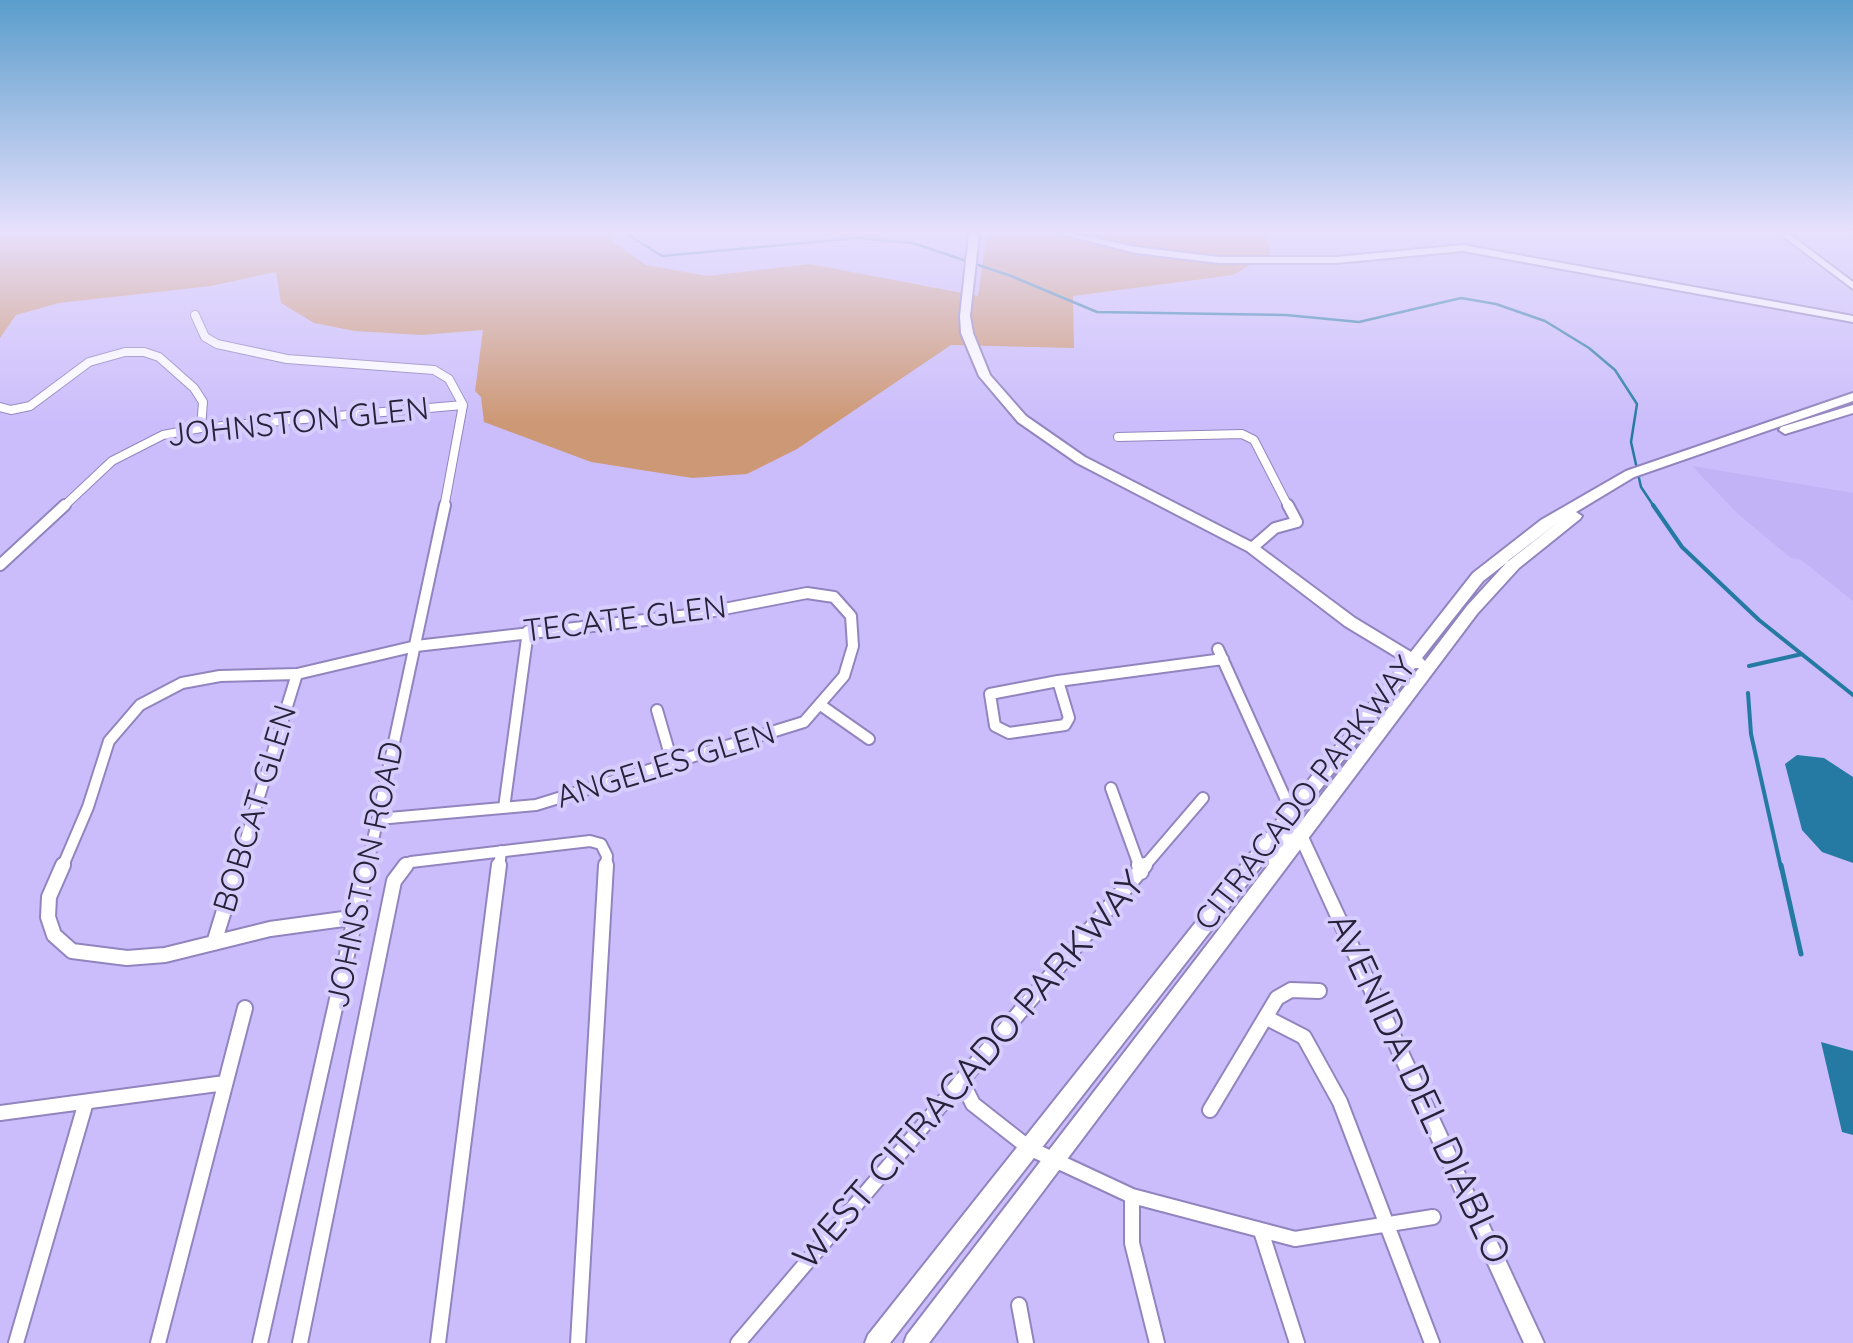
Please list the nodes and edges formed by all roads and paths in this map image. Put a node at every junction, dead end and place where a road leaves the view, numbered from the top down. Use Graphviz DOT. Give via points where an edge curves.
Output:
graph roads {
  1 [pos="967,297"];
  2 [pos="1734,297"];
  3 [pos="195,315"];
  4 [pos="1853,318"];
  5 [pos="1853,398"];
  6 [pos="464,405"];
  7 [pos="0,406"];
  8 [pos="1853,409"];
  9 [pos="201,428"];
  10 [pos="1118,436"];
  11 [pos="1662,464"];
  12 [pos="1579,507"];
  13 [pos="1252,548"];
  14 [pos="0,565"];
  15 [pos="834,596"];
  16 [pos="528,631"];
  17 [pos="416,646"];
  18 [pos="1410,658"];
  19 [pos="1428,668"];
  20 [pos="298,674"];
  21 [pos="1058,681"];
  22 [pos="822,706"];
  23 [pos="657,710"];
  24 [pos="868,739"];
  25 [pos="672,765"];
  26 [pos="1112,788"];
  27 [pos="1203,798"];
  28 [pos="504,808"];
  29 [pos="1292,813"];
  30 [pos="378,819"];
  31 [pos="1302,836"];
  32 [pos="501,851"];
  33 [pos="1278,867"];
  34 [pos="1141,872"];
  35 [pos="358,917"];
  36 [pos="214,944"];
  37 [pos="1320,991"];
  38 [pos="245,1008"];
  39 [pos="1267,1018"];
  40 [pos="961,1080"];
  41 [pos="225,1083"];
  42 [pos="86,1102"];
  43 [pos="1210,1110"];
  44 [pos="0,1113"];
  45 [pos="1029,1148"];
  46 [pos="1054,1160"];
  47 [pos="1132,1196"];
  48 [pos="1433,1216"];
  49 [pos="1388,1224"];
  50 [pos="1260,1231"];
  51 [pos="1019,1304"];
  52 [pos="16,1343"];
  53 [pos="158,1343"];
  54 [pos="260,1343"];
  55 [pos="300,1343"];
  56 [pos="438,1343"];
  57 [pos="578,1343"];
  58 [pos="738,1343"];
  59 [pos="876,1343"];
  60 [pos="915,1343"];
  61 [pos="1026,1343"];
  62 [pos="1158,1343"];
  63 [pos="1296,1343"];
  64 [pos="1432,1343"];
  65 [pos="1534,1343"];
  1 -- 13 [label="main road" via="973,354 1022,420 1081,460"];
  2 -- 4 [label="street"];
  3 -- 6 [label="street" via="205,337 218,344 287,359 434,370"];
  5 -- 11 [label="main road, CITRACADO PARKWAY"];
  6 -- 9 [label="street, JOHNSTON GLEN"];
  6 -- 17 [label="street, JOHNSTON ROAD"];
  7 -- 9 [label="street" via="23,409 88,362 144,352 194,388 202,402"];
  8 -- 11 [label="main road, CITRACADO PARKWAY"];
  9 -- 14 [label="street, JOHNSTON GLEN" via="163,435 112,461"];
  10 -- 13 [label="street" via="1242,434 1254,440 1297,522 1275,528"];
  11 -- 12 [label="main road, CITRACADO PARKWAY"];
  12 -- 18 [label="main road, CITRACADO PARKWAY" via="1491,564"];
  12 -- 19 [label="main road, CITRACADO PARKWAY" via="1498,581"];
  13 -- 18 [label="main road"];
  15 -- 16 [label="street, TECATE GLEN" via="807,593 698,614"];
  15 -- 22 [label="street, ANGELES GLEN" via="852,616 853,646 844,676"];
  16 -- 17 [label="street, TECATE GLEN"];
  16 -- 28 [label="street"];
  17 -- 20 [label="street, TECATE GLEN"];
  17 -- 30 [label="street, JOHNSTON ROAD"];
  18 -- 19 [label="main road"];
  18 -- 29 [label="main road, CITRACADO PARKWAY"];
  19 -- 31 [label="main road, CITRACADO PARKWAY"];
  20 -- 36 [label="street, BOBCAT GLEN"];
  20 -- 36 [label="street, TECATE GLEN" via="182,683 126,717 109,741 49,898 54,935 72,951 127,958"];
  21 -- 21 [label="street" via="990,694 995,726 1009,733 1066,725"];
  21 -- 29 [label="street" via="1221,654"];
  22 -- 24 [label="street"];
  22 -- 25 [label="street, ANGELES GLEN" via="782,731"];
  23 -- 25 [label="street"];
  25 -- 28 [label="street, ANGELES GLEN" via="558,800"];
  26 -- 34 [label="street"];
  27 -- 34 [label="street, WEST CITRACADO PARKWAY"];
  28 -- 30 [label="street, ANGELES GLEN"];
  29 -- 33 [label="main road" via="1296,826 1276,854"];
  29 -- 45 [label="main road, CITRACADO PARKWAY"];
  30 -- 35 [label="street, JOHNSTON ROAD"];
  31 -- 33 [label="main road, CITRACADO PARKWAY"];
  31 -- 65 [label="street, AVENIDA DEL DIABLO"];
  32 -- 55 [label="street, JOHNSTON ROAD" via="411,862 394,881"];
  32 -- 56 [label="street"];
  32 -- 57 [label="street" via="590,841 601,844 607,856"];
  33 -- 46 [label="main road, CITRACADO PARKWAY"];
  34 -- 40 [label="street, WEST CITRACADO PARKWAY"];
  35 -- 36 [label="street"];
  35 -- 54 [label="street, JOHNSTON ROAD"];
  37 -- 39 [label="street" via="1282,993"];
  38 -- 41 [label="street"];
  39 -- 43 [label="street"];
  39 -- 49 [label="street" via="1304,1038 1360,1146"];
  40 -- 45 [label="street" via="973,1104"];
  40 -- 58 [label="street, WEST CITRACADO PARKWAY"];
  41 -- 42 [label="street"];
  41 -- 53 [label="street"];
  42 -- 44 [label="street"];
  42 -- 52 [label="street"];
  45 -- 46 [label="street"];
  45 -- 59 [label="main road, CITRACADO PARKWAY"];
  46 -- 47 [label="street"];
  46 -- 60 [label="main road, CITRACADO PARKWAY"];
  47 -- 50 [label="street"];
  47 -- 62 [label="street" via="1132,1243"];
  48 -- 49 [label="street"];
  49 -- 50 [label="street" via="1295,1239"];
  49 -- 64 [label="street"];
  50 -- 63 [label="street"];
  51 -- 61 [label="street"];
}
